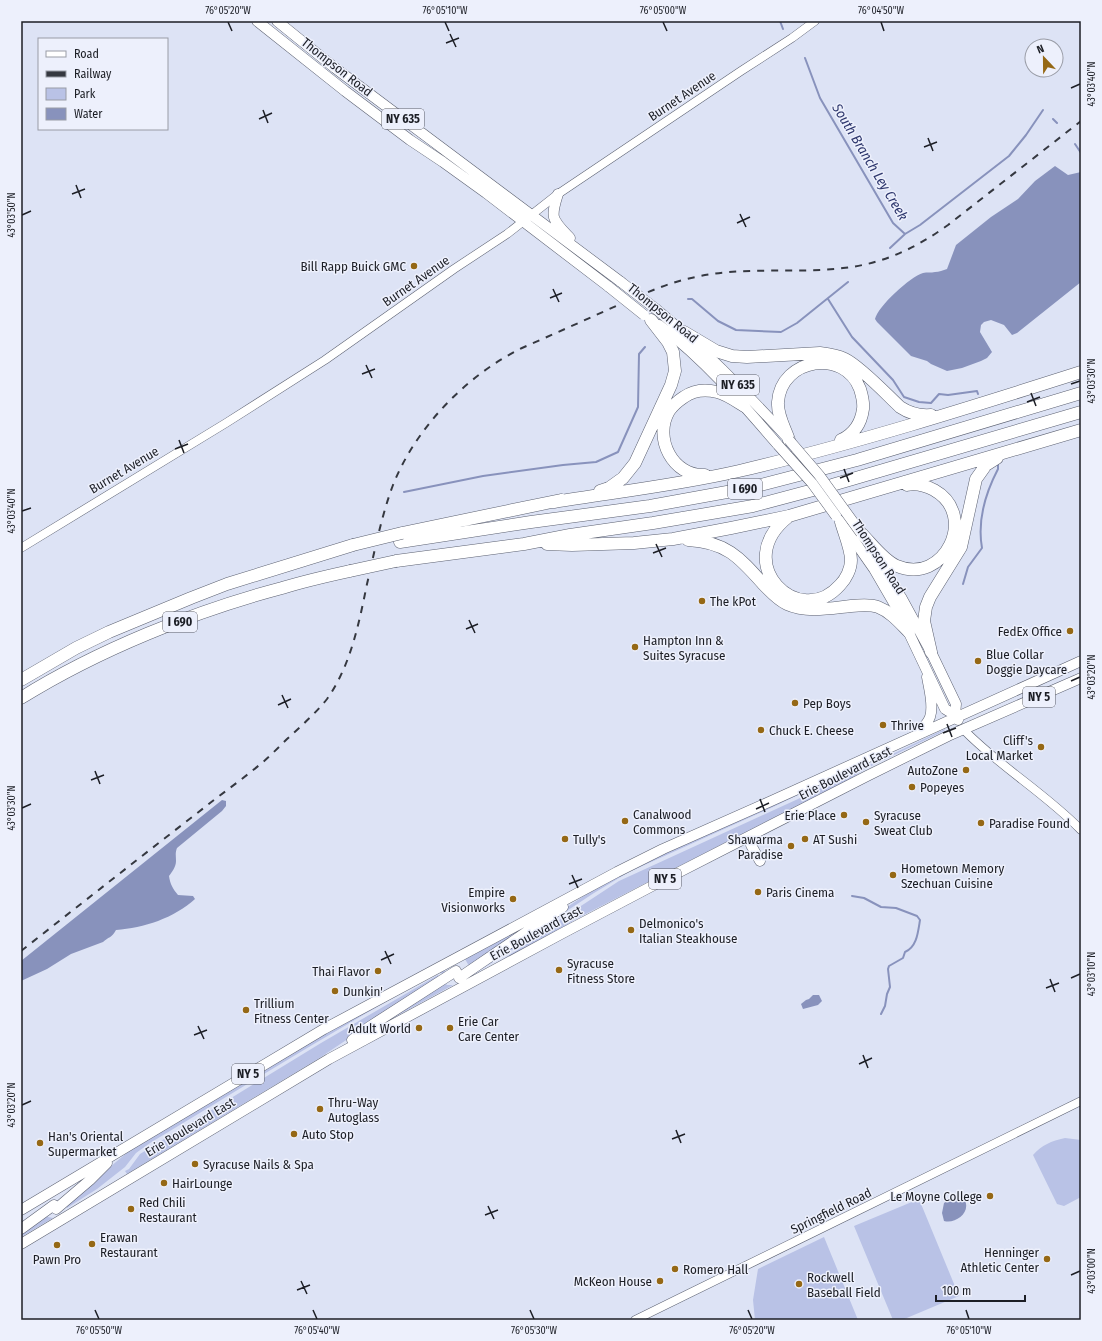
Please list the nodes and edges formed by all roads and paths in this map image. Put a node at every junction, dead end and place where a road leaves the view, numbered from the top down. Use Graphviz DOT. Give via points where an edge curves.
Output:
graph roads {
  1 [pos="258,21"];
  2 [pos="277,21"];
  3 [pos="815,21"];
  4 [pos="558,194"];
  5 [pos="531,214"];
  6 [pos="522,221"];
  7 [pos="588,257"];
  8 [pos="650,314"];
  9 [pos="684,332"];
  10 [pos="1081,372"];
  11 [pos="1081,393"];
  12 [pos="744,406"];
  13 [pos="956,411"];
  14 [pos="1081,412"];
  15 [pos="1081,430"];
  16 [pos="789,440"];
  17 [pos="1027,446"];
  18 [pos="829,447"];
  19 [pos="738,471"];
  20 [pos="882,489"];
  21 [pos="554,502"];
  22 [pos="790,516"];
  23 [pos="839,519"];
  24 [pos="862,533"];
  25 [pos="401,538"];
  26 [pos="673,539"];
  27 [pos="524,544"];
  28 [pos="21,548"];
  29 [pos="909,632"];
  30 [pos="931,652"];
  31 [pos="1081,661"];
  32 [pos="926,669"];
  33 [pos="1081,678"];
  34 [pos="21,680"];
  35 [pos="21,698"];
  36 [pos="959,721"];
  37 [pos="915,736"];
  38 [pos="1081,830"];
  39 [pos="750,836"];
  40 [pos="760,861"];
  41 [pos="605,879"];
  42 [pos="329,1059"];
  43 [pos="1081,1101"];
  44 [pos="116,1153"];
  45 [pos="21,1210"];
  46 [pos="21,1229"];
  47 [pos="21,1244"];
  48 [pos="635,1320"];
  1 -- 6 [label="main road, Thompson Road / NY 635" via="345,91"];
  2 -- 5 [label="main road, Thompson Road / NY 635" via="335,68"];
  3 -- 4 [label="street, Burnet Avenue"];
  4 -- 5 [label="street, Burnet Avenue"];
  4 -- 7 [label="main road" via="553,217"];
  5 -- 6 [label="street, Burnet Avenue"];
  5 -- 7 [label="main road, Thompson Road / NY 635"];
  6 -- 8 [label="main road, Thompson Road / NY 635, bridge" via="609,287"];
  6 -- 28 [label="street, Burnet Avenue" via="325,360"];
  7 -- 8 [label="main road, Thompson Road / NY 635, bridge" via="621,282"];
  8 -- 9 [label="main road, Thompson Road / NY 635"];
  8 -- 12 [label="main road, Thompson Road / NY 635" via="722,381"];
  8 -- 21 [label="highway" via="673,352 675,371 635,463 623,478 609,488"];
  9 -- 13 [label="highway" via="716,351 732,356 832,354 847,360 906,411 923,416"];
  9 -- 16 [label="main road, Thompson Road / NY 635"];
  10 -- 13 [label="highway"];
  11 -- 25 [label="highway, I 690" via="857,460 749,488 650,506"];
  12 -- 19 [label="highway" via="718,392 696,391 675,403 665,420 663,431 667,453 680,467 690,473 703,475"];
  12 -- 23 [label="main road, Thompson Road / NY 635, bridge"];
  13 -- 18 [label="highway"];
  14 -- 27 [label="highway, I 690" via="753,506"];
  15 -- 17 [label="highway"];
  16 -- 18 [label="highway" via="779,413 778,402 784,383 801,367 812,363 824,363 846,370 858,384 863,398 862,416 857,427 850,436"];
  16 -- 24 [label="main road, Thompson Road / NY 635, bridge"];
  17 -- 20 [label="highway"];
  17 -- 30 [label="highway" via="986,465 976,479 961,547 926,607 924,621"];
  18 -- 19 [label="highway"];
  19 -- 21 [label="highway" via="703,479"];
  20 -- 22 [label="highway"];
  20 -- 24 [label="highway" via="910,484 929,487 938,492 952,510 956,524 952,543 942,557 918,570 897,566"];
  21 -- 25 [label="highway"];
  22 -- 23 [label="highway" via="773,531 766,547 767,569 772,581 789,596 811,600 832,592 842,583 848,572 850,555"];
  22 -- 26 [label="highway"];
  23 -- 29 [label="main road, Thompson Road / NY 635" via="874,569"];
  24 -- 30 [label="main road, Thompson Road / NY 635"];
  25 -- 34 [label="highway, I 690" via="294,563 227,584 76,648"];
  26 -- 27 [label="highway" via="619,544"];
  26 -- 29 [label="highway" via="718,545 734,553 774,595 794,607 877,607 888,613"];
  27 -- 35 [label="highway, I 690, bridge" via="396,561 350,570 232,603 133,641 87,662"];
  29 -- 32 [label="main road, Thompson Road / NY 635"];
  30 -- 36 [label="main road, Thompson Road / NY 635" via="956,704"];
  31 -- 36 [label="main road, Erie Boulevard East / NY 5"];
  32 -- 36 [label="main road, Thompson Road / NY 635" via="945,709"];
  32 -- 37 [label="main road" via="930,716"];
  33 -- 36 [label="main road, Erie Boulevard East / NY 5"];
  36 -- 37 [label="main road, Erie Boulevard East / NY 5"];
  36 -- 38 [label="street, Thompson Road" via="1004,765 1035,788"];
  36 -- 39 [label="main road, Erie Boulevard East / NY 5"];
  37 -- 41 [label="main road, Erie Boulevard East / NY 5" via="663,849"];
  39 -- 40 [label="main road" via="751,845"];
  39 -- 42 [label="main road, Erie Boulevard East / NY 5"];
  41 -- 42 [label="main road" via="458,975 369,1027"];
  41 -- 44 [label="main road, Erie Boulevard East / NY 5" via="324,1029"];
  42 -- 47 [label="main road, Erie Boulevard East / NY 5"];
  43 -- 48 [label="street, Springfield Road"];
  44 -- 45 [label="main road, Erie Boulevard East / NY 5"];
  44 -- 46 [label="main road" via="90,1180"];
}
